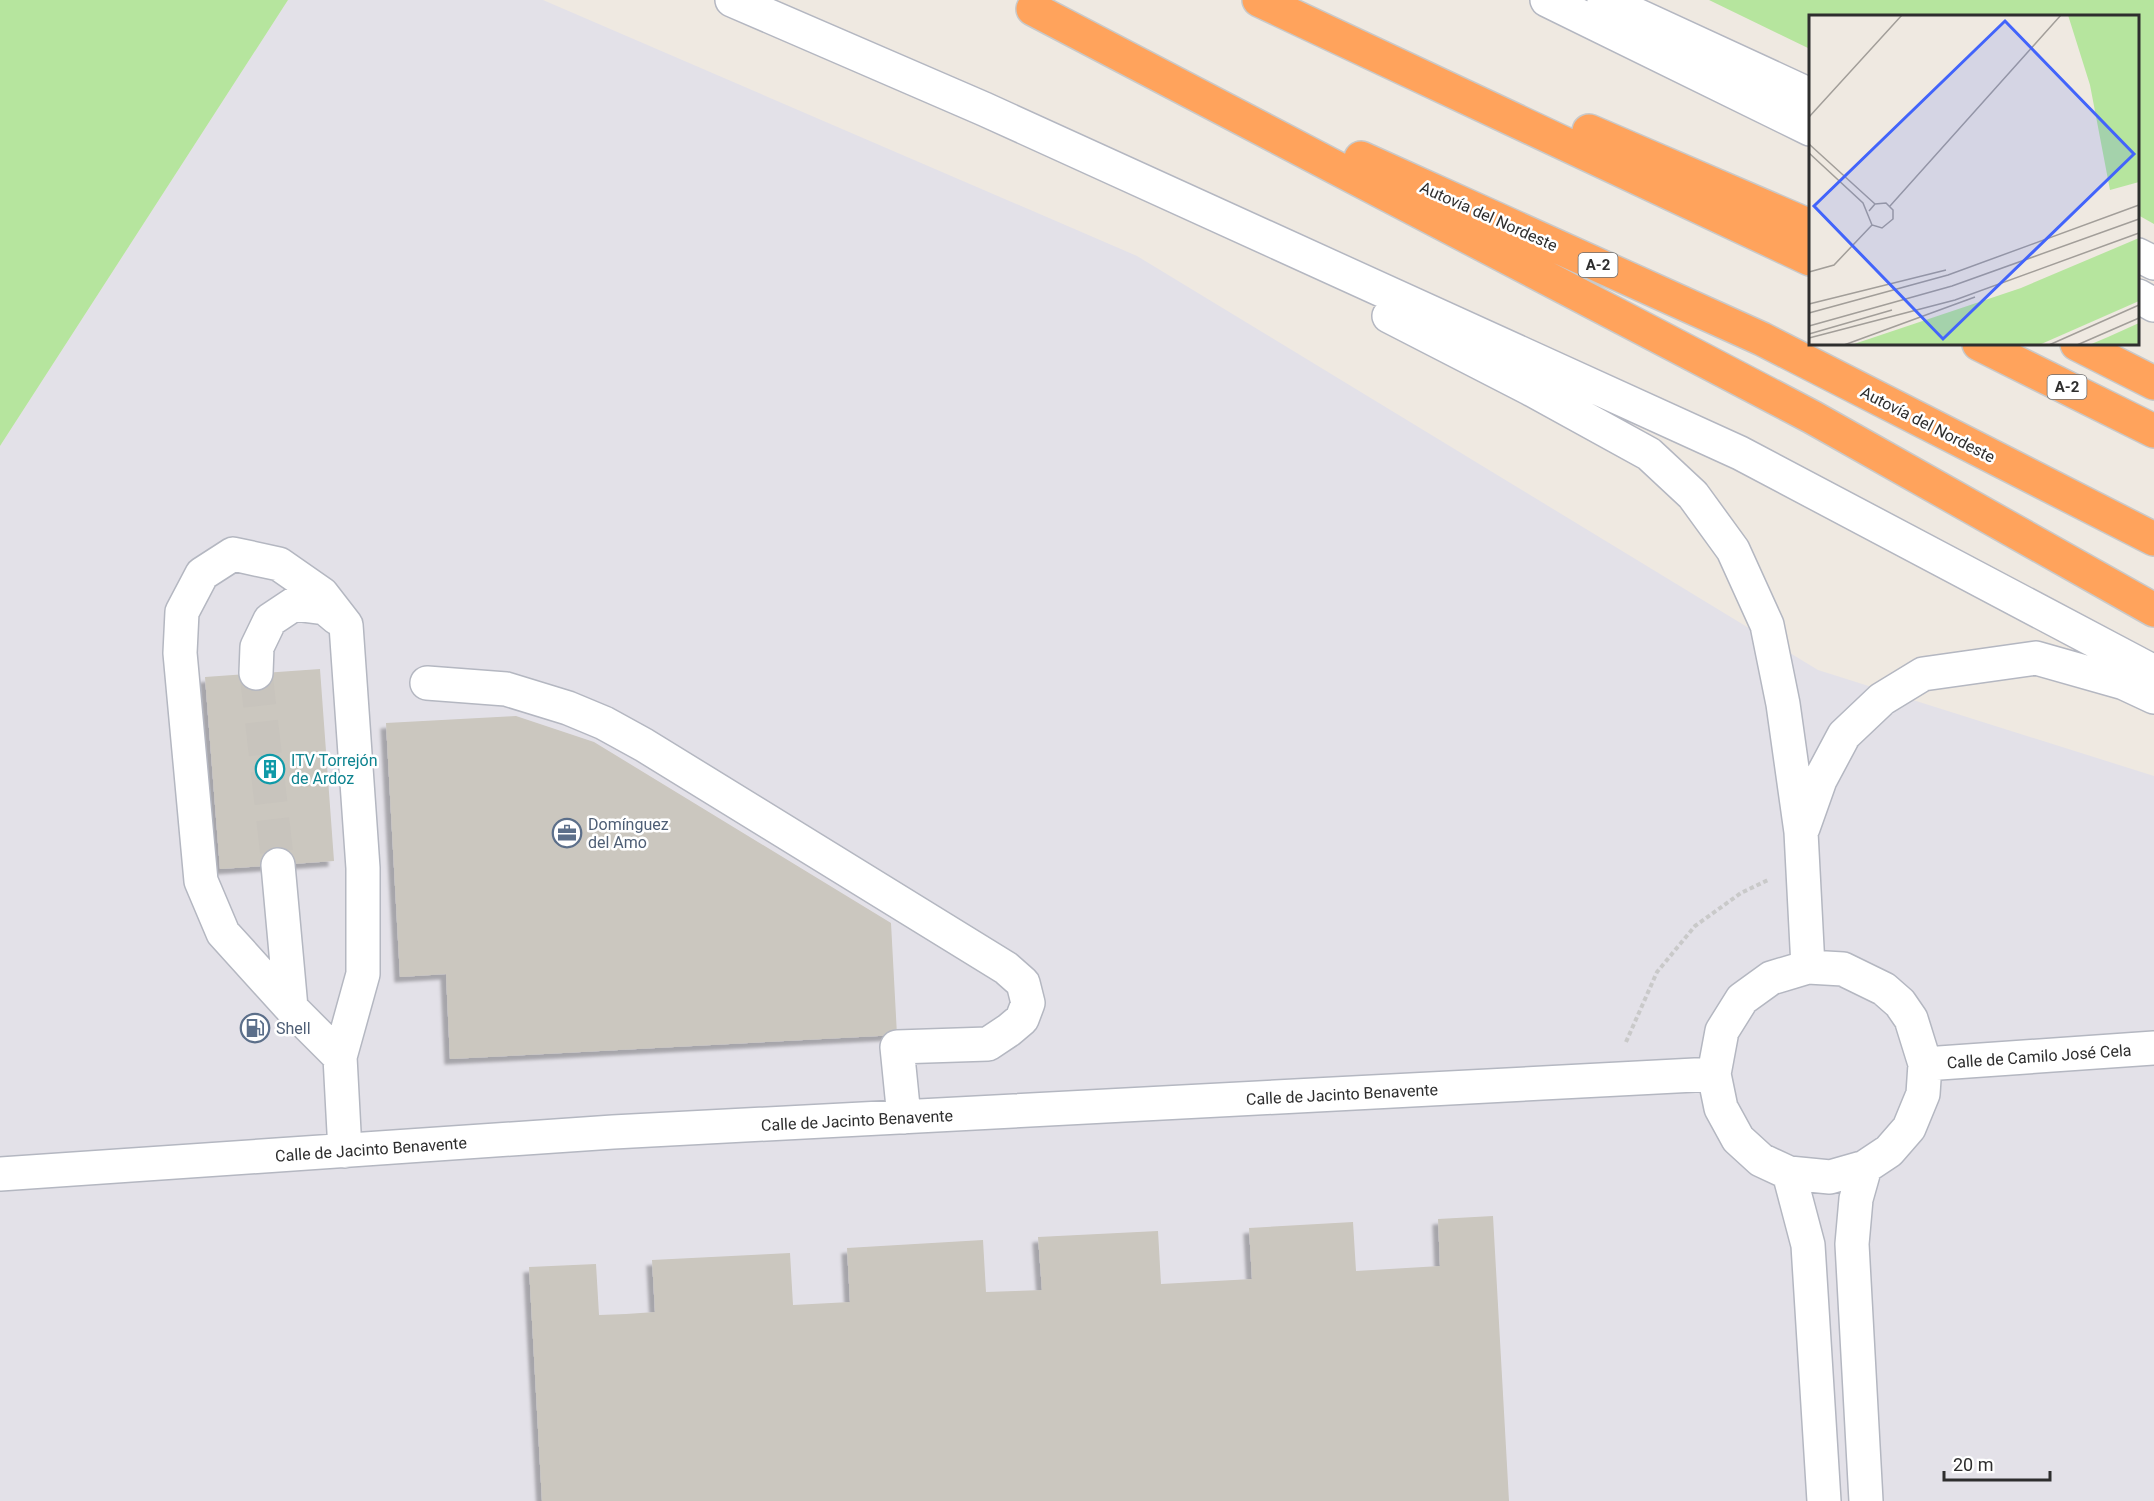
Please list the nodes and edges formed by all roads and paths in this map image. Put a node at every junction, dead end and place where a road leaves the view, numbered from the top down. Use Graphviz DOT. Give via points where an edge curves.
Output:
graph roads {
  1 [pos="732,0"];
  2 [pos="1258,0"];
  3 [pos="1280,0"];
  4 [pos="1546,0"];
  5 [pos="1604,0"];
  6 [pos="1022,5"];
  7 [pos="1809,95"];
  8 [pos="984,109"];
  9 [pos="1809,129"];
  10 [pos="1809,226"];
  11 [pos="2139,256"];
  12 [pos="1809,259"];
  13 [pos="2154,263"];
  14 [pos="2139,297"];
  15 [pos="2154,305"];
  16 [pos="1981,345"];
  17 [pos="2079,345"];
  18 [pos="2154,383"];
  19 [pos="2154,431"];
  20 [pos="2154,539"];
  21 [pos="2154,610"];
  22 [pos="346,625"];
  23 [pos="2154,672"];
  24 [pos="256,673"];
  25 [pos="427,683"];
  26 [pos="2154,698"];
  27 [pos="1801,832"];
  28 [pos="278,865"];
  29 [pos="1808,967"];
  30 [pos="291,1008"];
  31 [pos="2154,1048"];
  32 [pos="340,1057"];
  33 [pos="1925,1064"];
  34 [pos="1714,1074"];
  35 [pos="904,1117"];
  36 [pos="345,1151"];
  37 [pos="1865,1167"];
  38 [pos="1789,1173"];
  39 [pos="0,1174"];
  40 [pos="1824,1501"];
  41 [pos="1866,1501"];
  1 -- 8 [label="street"];
  2 -- 12 [label="highway"];
  3 -- 10 [label="highway"];
  4 -- 9 [label="street"];
  5 -- 7 [label="street"];
  6 -- 20 [label="highway, Autovía del Nordeste / A-2" via="1762,339"];
  6 -- 21 [label="highway" via="1812,417"];
  8 -- 23 [label="street" via="1740,453"];
  8 -- 27 [label="street" via="1529,388 1649,454 1693,495 1733,550 1767,626 1783,704"];
  11 -- 13 [label="street"];
  14 -- 15 [label="street"];
  16 -- 19 [label="highway, A-2"];
  17 -- 18 [label="highway"];
  22 -- 24 [label="street" via="325,608 294,604 270,620 257,647"];
  22 -- 30 [label="street" via="322,594 279,564 233,554 202,574 182,612 180,653 201,881 223,933"];
  22 -- 32 [label="street" via="363,868 363,974"];
  25 -- 35 [label="street" via="506,689 604,723 1006,968 1023,983 1028,1003 1022,1018 988,1044 897,1047"];
  26 -- 27 [label="street" via="2124,683 2036,658 1923,675 1882,699 1844,735 1820,780"];
  27 -- 29 [label="street"];
  28 -- 30 [label="street"];
  29 -- 33 [label="street" via="1843,969 1884,989 1911,1019"];
  29 -- 34 [label="street" via="1771,978 1742,999 1722,1031"];
  30 -- 32 [label="street"];
  31 -- 33 [label="street, Calle de Camilo José Cela"];
  32 -- 36 [label="street"];
  33 -- 37 [label="street" via="1923,1094 1909,1128 1889,1152"];
  34 -- 35 [label="street, Calle de Jacinto Benavente"];
  34 -- 38 [label="street" via="1721,1108 1738,1139 1761,1160"];
  35 -- 36 [label="street, Calle de Jacinto Benavente"];
  36 -- 39 [label="street, Calle de Jacinto Benavente"];
  37 -- 38 [label="street" via="1830,1177"];
  37 -- 41 [label="street" via="1856,1199 1852,1244"];
  38 -- 40 [label="street" via="1808,1245"];
}
